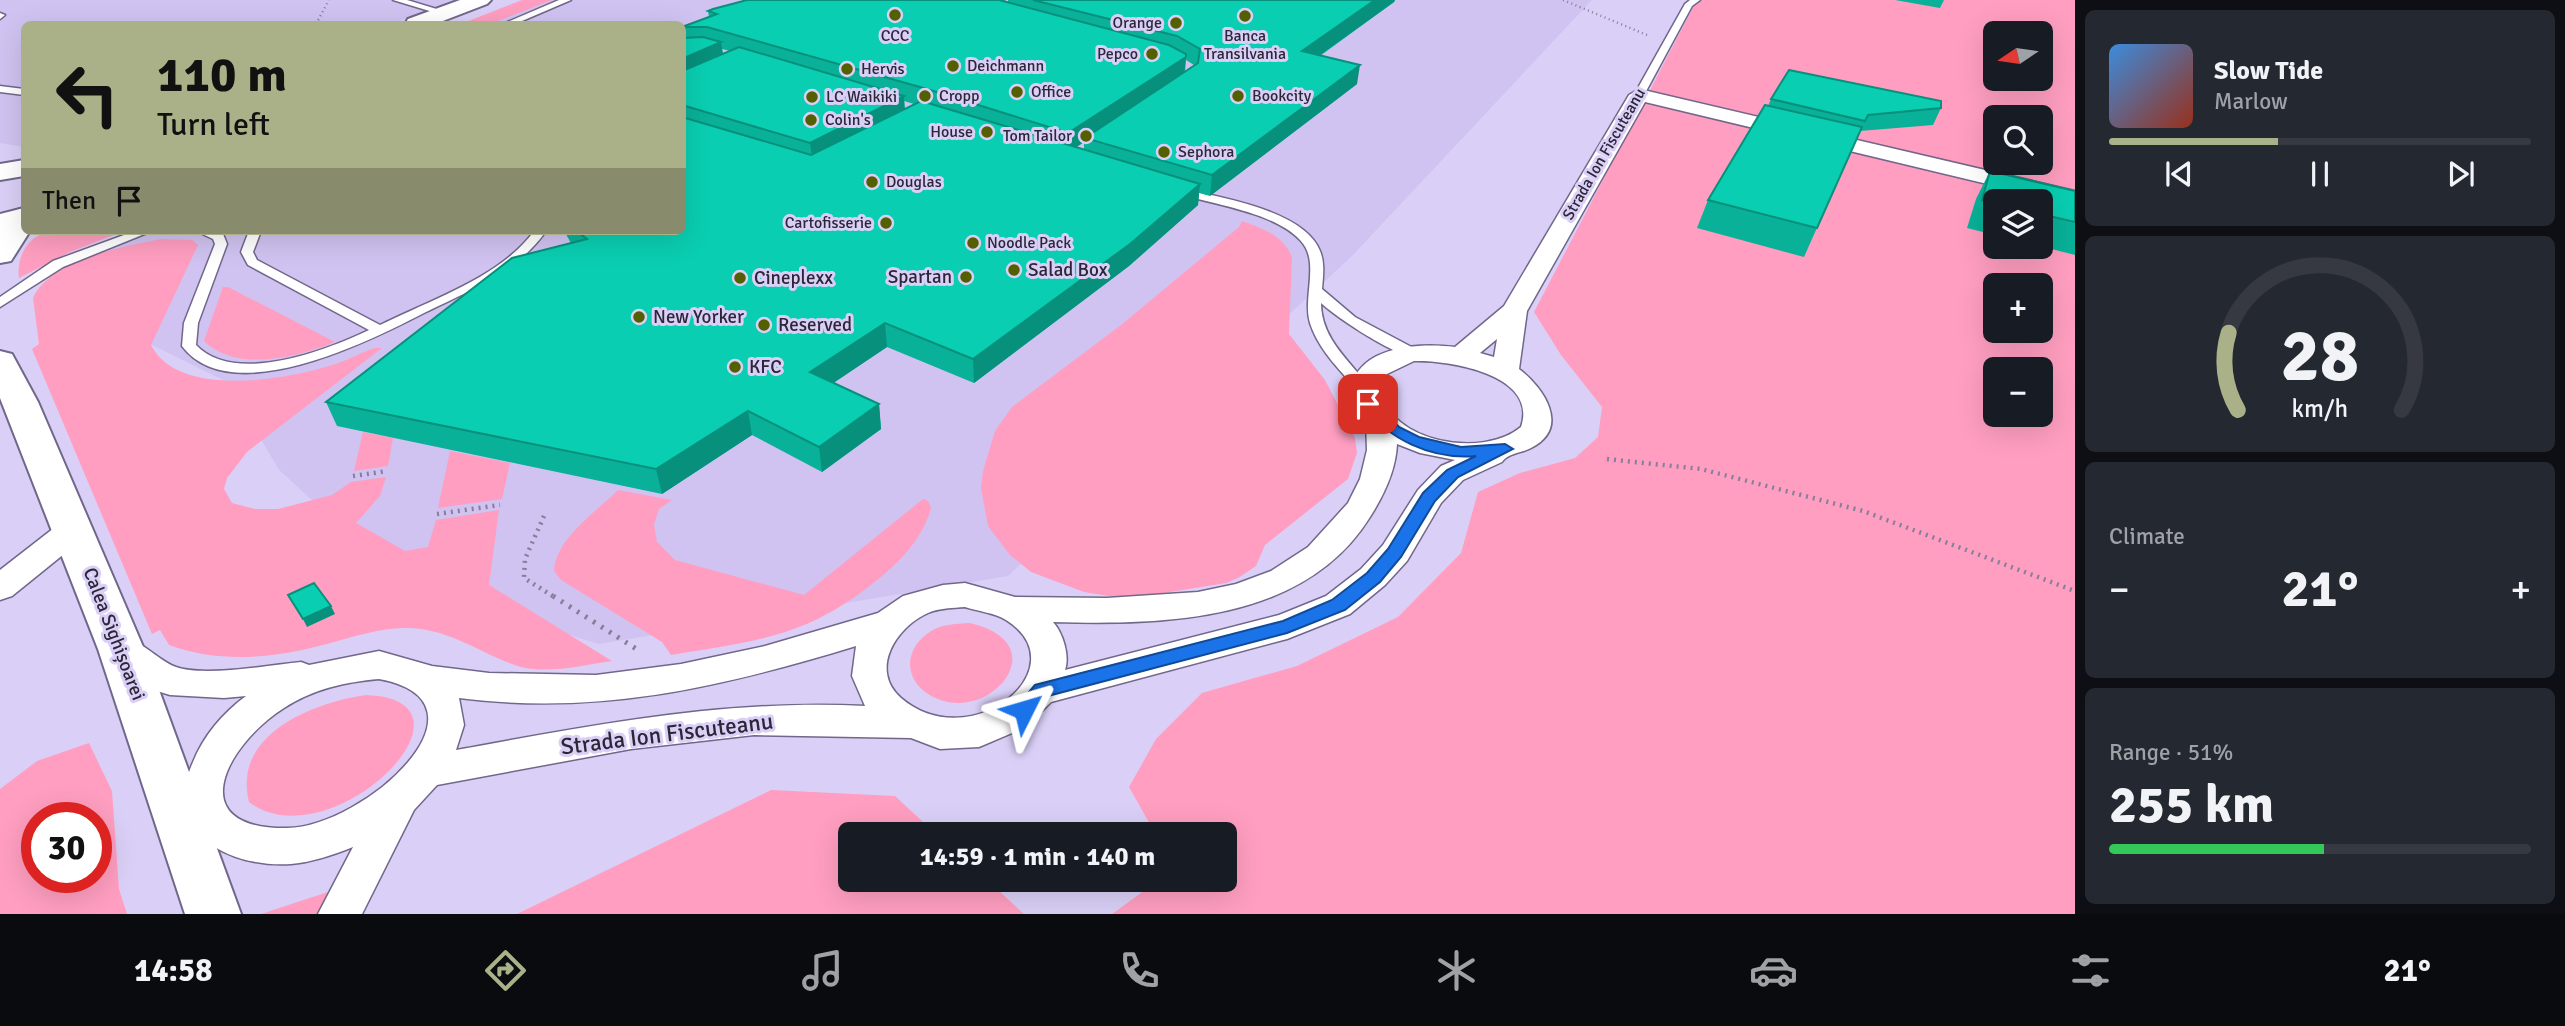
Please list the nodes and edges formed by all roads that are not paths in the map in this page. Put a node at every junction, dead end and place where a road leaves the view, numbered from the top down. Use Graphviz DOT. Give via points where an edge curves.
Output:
graph roads {
  1 [pos="397,0"];
  2 [pos="481,0"];
  3 [pos="567,0"];
  4 [pos="1696,0"];
  5 [pos="446,13"];
  6 [pos="424,21"];
  7 [pos="515,21"];
  8 [pos="0,89"];
  9 [pos="21,92"];
  10 [pos="1639,95"];
  11 [pos="1169,188"];
  12 [pos="2075,198"];
  13 [pos="21,218"];
  14 [pos="21,222"];
  15 [pos="0,223"];
  16 [pos="135,235"];
  17 [pos="213,235"];
  18 [pos="253,235"];
  19 [pos="537,235"];
  20 [pos="0,254"];
  21 [pos="1317,292"];
  22 [pos="0,303"];
  23 [pos="1514,312"];
  24 [pos="380,330"];
  25 [pos="1414,354"];
  26 [pos="1460,356"];
  27 [pos="1,364"];
  28 [pos="1505,372"];
  29 [pos="1372,404"];
  30 [pos="1505,449"];
  31 [pos="74,529"];
  32 [pos="0,588"];
  33 [pos="1018,609"];
  34 [pos="888,623"];
  35 [pos="121,649"];
  36 [pos="319,675"];
  37 [pos="425,679"];
  38 [pos="1042,690"];
  39 [pos="909,724"];
  40 [pos="413,785"];
  41 [pos="191,812"];
  42 [pos="212,914"];
  43 [pos="340,914"];
  1 -- 5 [label="lane"];
  2 -- 5 [label="main road"];
  3 -- 7 [label="lane"];
  4 -- 10 [label="lane, Strada Ion Fiscuteanu" via="1689,4"];
  5 -- 6 [label="main road"];
  8 -- 9 [label="lane"];
  10 -- 12 [label="street"];
  10 -- 23 [label="street, Strada Ion Fiscuteanu"];
  11 -- 21 [label="lane" via="1291,227 1313,250"];
  13 -- 15 [label="main road"];
  14 -- 20 [label="main road"];
  16 -- 22 [label="lane" via="58,264"];
  17 -- 24 [label="lane" via="221,244 188,334 189,346 197,356 212,364 279,367 338,351"];
  18 -- 24 [label="lane" via="247,252 252,262"];
  19 -- 24 [label="lane" via="510,263"];
  21 -- 25 [label="lane" via="1330,307"];
  21 -- 29 [label="lane" via="1315,317 1322,336"];
  23 -- 26 [label="street, Strada Ion Fiscuteanu"];
  23 -- 28 [label="street, Strada Ion Fiscuteanu"];
  25 -- 26 [label="street"];
  25 -- 29 [label="street" via="1394,358 1369,377"];
  26 -- 28 [label="street"];
  27 -- 31 [label="main road, Calea Sighișoarei"];
  28 -- 30 [label="street" via="1528,392 1538,415 1529,435"];
  29 -- 30 [label="street" via="1394,431 1437,448"];
  29 -- 33 [label="street" via="1382,447 1378,469 1359,510 1336,542 1276,582 1221,601 1175,608"];
  30 -- 38 [label="street" via="1452,474 1429,497 1388,561 1338,605 1287,626"];
  31 -- 32 [label="street"];
  31 -- 35 [label="main road, Calea Sighișoarei"];
  33 -- 34 [label="street" via="965,595 936,598 909,607"];
  33 -- 38 [label="street" via="1037,625 1048,645 1050,668"];
  34 -- 37 [label="street" via="771,659 642,684 555,691"];
  34 -- 39 [label="street" via="873,643 868,666 872,689 887,709"];
  35 -- 36 [label="street" via="170,681 224,684"];
  35 -- 41 [label="main road, Calea Sighișoarei"];
  36 -- 37 [label="street" via="379,665"];
  36 -- 41 [label="street" via="286,688 231,731 212,756"];
  37 -- 40 [label="street" via="440,696 446,718 441,744"];
  38 -- 39 [label="street" via="1024,710 979,730 938,732"];
  39 -- 40 [label="street, Strada Ion Fiscuteanu" via="751,720 641,734"];
  40 -- 41 [label="street" via="369,821 298,846 235,841"];
  40 -- 43 [label="street"];
  41 -- 42 [label="main road, Calea Sighișoarei"];
}
